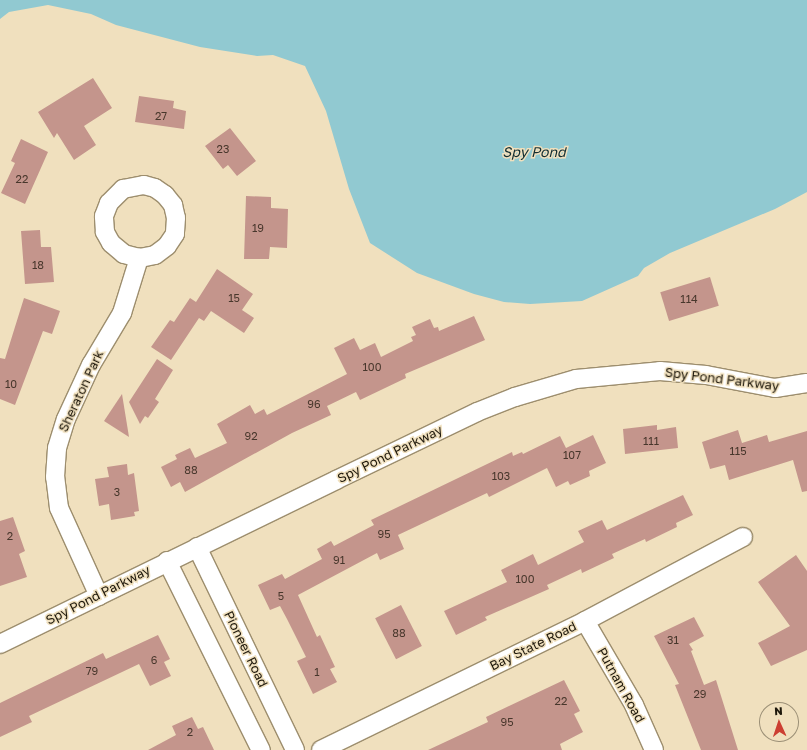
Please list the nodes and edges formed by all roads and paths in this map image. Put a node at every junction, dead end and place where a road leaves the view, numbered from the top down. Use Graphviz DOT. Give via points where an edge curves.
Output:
graph roads {
  1 [pos="139,258"];
  2 [pos="807,383"];
  3 [pos="743,537"];
  4 [pos="198,547"];
  5 [pos="167,561"];
  6 [pos="99,596"];
  7 [pos="585,621"];
  8 [pos="0,644"];
  9 [pos="261,750"];
  10 [pos="295,750"];
  11 [pos="321,750"];
  12 [pos="654,750"];
  1 -- 1 [label="street" via="124,254 111,243 105,232 104,216 108,203 123,189 144,186 155,188 173,205 176,218 175,234 167,246 155,255"];
  1 -- 6 [label="street, Sheraton Park" via="122,313 91,365 66,419 57,448 55,477 60,508"];
  2 -- 4 [label="street, Spy Pond Parkway" via="775,388 706,375 660,371 576,379 515,397 477,412"];
  3 -- 7 [label="street, Bay State Road"];
  4 -- 5 [label="street, Spy Pond Parkway"];
  4 -- 10 [label="street, Pioneer Road"];
  5 -- 6 [label="street, Spy Pond Parkway"];
  5 -- 9 [label="street"];
  6 -- 8 [label="street, Spy Pond Parkway"];
  7 -- 11 [label="street, Bay State Road"];
  7 -- 12 [label="street, Putnam Road" via="634,705"];
}
